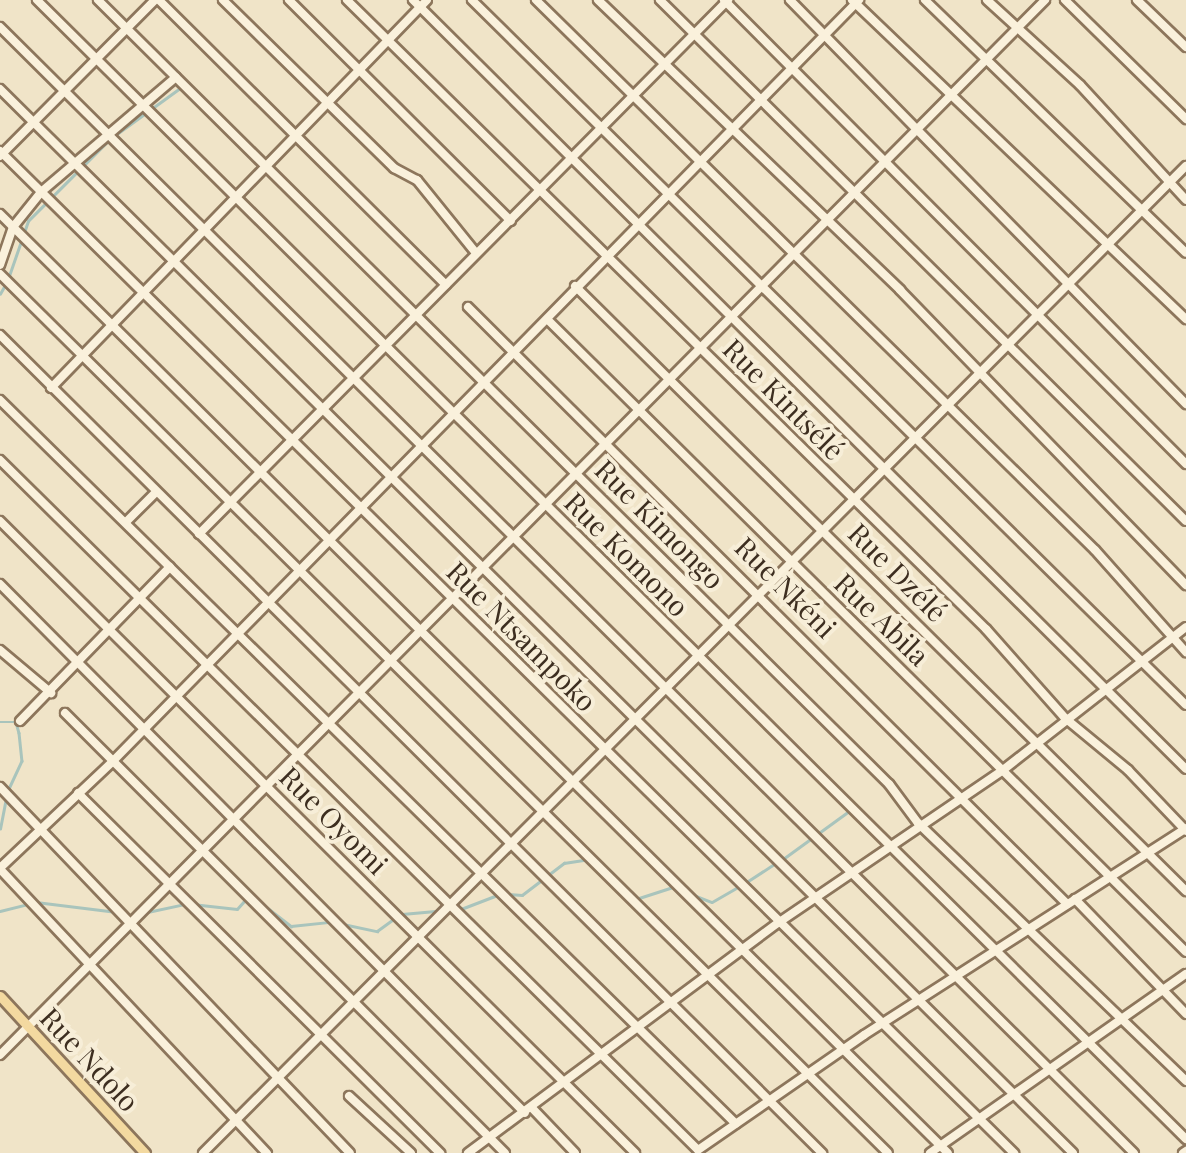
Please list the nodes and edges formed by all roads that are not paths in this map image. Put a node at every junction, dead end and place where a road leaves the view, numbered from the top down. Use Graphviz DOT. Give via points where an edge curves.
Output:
graph roads {
  1 [pos="36,0"];
  2 [pos="98,0"];
  3 [pos="157,0"];
  4 [pos="223,0"];
  5 [pos="290,0"];
  6 [pos="347,0"];
  7 [pos="472,0"];
  8 [pos="536,0"];
  9 [pos="598,0"];
  10 [pos="660,0"];
  11 [pos="790,0"];
  12 [pos="925,0"];
  13 [pos="987,0"];
  14 [pos="1046,0"];
  15 [pos="1064,0"];
  16 [pos="1137,0"];
  17 [pos="726,1"];
  18 [pos="855,1"];
  19 [pos="420,2"];
  20 [pos="0,28"];
  21 [pos="126,28"];
  22 [pos="1015,30"];
  23 [pos="824,35"];
  24 [pos="694,36"];
  25 [pos="387,40"];
  26 [pos="1186,47"];
  27 [pos="988,58"];
  28 [pos="94,59"];
  29 [pos="665,67"];
  30 [pos="790,69"];
  31 [pos="360,72"];
  32 [pos="176,77"];
  33 [pos="0,89"];
  34 [pos="64,90"];
  35 [pos="951,93"];
  36 [pos="634,98"];
  37 [pos="758,100"];
  38 [pos="143,105"];
  39 [pos="328,105"];
  40 [pos="1186,119"];
  41 [pos="33,122"];
  42 [pos="604,129"];
  43 [pos="728,130"];
  44 [pos="918,130"];
  45 [pos="108,132"];
  46 [pos="295,138"];
  47 [pos="1,153"];
  48 [pos="73,160"];
  49 [pos="573,160"];
  50 [pos="700,160"];
  51 [pos="884,164"];
  52 [pos="1186,166"];
  53 [pos="266,167"];
  54 [pos="1168,184"];
  55 [pos="41,192"];
  56 [pos="542,192"];
  57 [pos="668,192"];
  58 [pos="855,194"];
  59 [pos="235,198"];
  60 [pos="1186,200"];
  61 [pos="1141,208"];
  62 [pos="0,214"];
  63 [pos="510,222"];
  64 [pos="636,222"];
  65 [pos="826,224"];
  66 [pos="12,227"];
  67 [pos="204,229"];
  68 [pos="1106,243"];
  69 [pos="475,252"];
  70 [pos="1186,252"];
  71 [pos="796,254"];
  72 [pos="605,255"];
  73 [pos="173,261"];
  74 [pos="0,264"];
  75 [pos="0,274"];
  76 [pos="1068,282"];
  77 [pos="446,285"];
  78 [pos="576,286"];
  79 [pos="765,288"];
  80 [pos="142,293"];
  81 [pos="468,307"];
  82 [pos="417,315"];
  83 [pos="1037,315"];
  84 [pos="547,318"];
  85 [pos="1186,318"];
  86 [pos="734,319"];
  87 [pos="112,326"];
  88 [pos="0,336"];
  89 [pos="1008,344"];
  90 [pos="387,348"];
  91 [pos="702,348"];
  92 [pos="514,351"];
  93 [pos="82,356"];
  94 [pos="978,376"];
  95 [pos="355,379"];
  96 [pos="669,379"];
  97 [pos="485,382"];
  98 [pos="51,388"];
  99 [pos="0,400"];
  100 [pos="1186,404"];
  101 [pos="947,406"];
  102 [pos="324,411"];
  103 [pos="640,411"];
  104 [pos="455,414"];
  105 [pos="916,434"];
  106 [pos="294,440"];
  107 [pos="609,443"];
  108 [pos="422,446"];
  109 [pos="0,460"];
  110 [pos="1186,464"];
  111 [pos="886,467"];
  112 [pos="262,472"];
  113 [pos="578,473"];
  114 [pos="391,475"];
  115 [pos="156,492"];
  116 [pos="853,500"];
  117 [pos="232,502"];
  118 [pos="546,504"];
  119 [pos="361,506"];
  120 [pos="0,521"];
  121 [pos="1186,521"];
  122 [pos="126,522"];
  123 [pos="824,530"];
  124 [pos="199,534"];
  125 [pos="517,537"];
  126 [pos="330,538"];
  127 [pos="790,563"];
  128 [pos="170,567"];
  129 [pos="300,570"];
  130 [pos="487,570"];
  131 [pos="0,584"];
  132 [pos="1186,585"];
  133 [pos="761,592"];
  134 [pos="139,597"];
  135 [pos="268,602"];
  136 [pos="456,602"];
  137 [pos="727,625"];
  138 [pos="1186,626"];
  139 [pos="110,629"];
  140 [pos="424,633"];
  141 [pos="238,634"];
  142 [pos="1171,638"];
  143 [pos="0,650"];
  144 [pos="1186,652"];
  145 [pos="697,657"];
  146 [pos="79,662"];
  147 [pos="1138,662"];
  148 [pos="394,663"];
  149 [pos="206,665"];
  150 [pos="667,689"];
  151 [pos="1102,689"];
  152 [pos="51,693"];
  153 [pos="362,694"];
  154 [pos="176,696"];
  155 [pos="1186,705"];
  156 [pos="65,713"];
  157 [pos="1065,718"];
  158 [pos="637,720"];
  159 [pos="20,721"];
  160 [pos="330,726"];
  161 [pos="145,728"];
  162 [pos="1033,744"];
  163 [pos="606,750"];
  164 [pos="300,756"];
  165 [pos="114,761"];
  166 [pos="1186,769"];
  167 [pos="1003,770"];
  168 [pos="575,780"];
  169 [pos="0,787"];
  170 [pos="269,787"];
  171 [pos="78,793"];
  172 [pos="958,798"];
  173 [pos="541,813"];
  174 [pos="236,818"];
  175 [pos="918,822"];
  176 [pos="44,826"];
  177 [pos="1186,829"];
  178 [pos="512,843"];
  179 [pos="886,846"];
  180 [pos="206,849"];
  181 [pos="1146,853"];
  182 [pos="0,868"];
  183 [pos="483,875"];
  184 [pos="852,876"];
  185 [pos="1111,876"];
  186 [pos="171,886"];
  187 [pos="1186,892"];
  188 [pos="1071,901"];
  189 [pos="814,902"];
  190 [pos="452,908"];
  191 [pos="778,923"];
  192 [pos="134,925"];
  193 [pos="1034,929"];
  194 [pos="420,938"];
  195 [pos="745,948"];
  196 [pos="996,950"];
  197 [pos="1186,952"];
  198 [pos="92,966"];
  199 [pos="388,970"];
  200 [pos="958,974"];
  201 [pos="1186,974"];
  202 [pos="708,976"];
  203 [pos="1163,990"];
  204 [pos="0,996"];
  205 [pos="919,998"];
  206 [pos="359,1002"];
  207 [pos="674,1003"];
  208 [pos="1186,1014"];
  209 [pos="1125,1019"];
  210 [pos="882,1024"];
  211 [pos="30,1027"];
  212 [pos="636,1031"];
  213 [pos="322,1036"];
  214 [pos="1089,1044"];
  215 [pos="844,1049"];
  216 [pos="0,1056"];
  217 [pos="601,1057"];
  218 [pos="1054,1068"];
  219 [pos="808,1074"];
  220 [pos="281,1078"];
  221 [pos="1186,1081"];
  222 [pos="566,1085"];
  223 [pos="1015,1095"];
  224 [pos="349,1096"];
  225 [pos="772,1101"];
  226 [pos="528,1110"];
  227 [pos="979,1119"];
  228 [pos="240,1120"];
  229 [pos="736,1124"];
  230 [pos="489,1139"];
  231 [pos="1186,1139"];
  232 [pos="944,1149"];
  233 [pos="696,1152"];
  234 [pos="145,1153"];
  235 [pos="203,1153"];
  236 [pos="267,1153"];
  237 [pos="350,1153"];
  238 [pos="411,1153"];
  239 [pos="440,1153"];
  240 [pos="468,1153"];
  241 [pos="505,1153"];
  242 [pos="576,1153"];
  243 [pos="635,1153"];
  244 [pos="822,1153"];
  245 [pos="888,1153"];
  246 [pos="930,1153"];
  247 [pos="1014,1153"];
  248 [pos="1073,1153"];
  249 [pos="1134,1153"];
  1 -- 28 [label="street, Rue Komono"];
  2 -- 21 [label="street, Rue Kimongo"];
  3 -- 21 [label="street"];
  3 -- 46 [label="street"];
  4 -- 39 [label="street"];
  5 -- 31 [label="street"];
  6 -- 25 [label="street, Rue Kintsélé"];
  7 -- 42 [label="street"];
  8 -- 36 [label="street"];
  9 -- 29 [label="street"];
  10 -- 24 [label="street"];
  11 -- 23 [label="street"];
  12 -- 27 [label="street"];
  13 -- 22 [label="street"];
  14 -- 22 [label="street"];
  15 -- 40 [label="street"];
  16 -- 26 [label="street"];
  17 -- 24 [label="street"];
  17 -- 30 [label="street"];
  18 -- 23 [label="street"];
  18 -- 35 [label="street"];
  19 -- 25 [label="street"];
  19 -- 49 [label="street"];
  20 -- 34 [label="street"];
  21 -- 28 [label="street"];
  21 -- 32 [label="street, Rue Kimongo"];
  22 -- 27 [label="street"];
  22 -- 54 [label="street" via="1080,85"];
  23 -- 30 [label="street"];
  23 -- 44 [label="street"];
  24 -- 29 [label="street"];
  24 -- 37 [label="street"];
  25 -- 31 [label="street"];
  25 -- 56 [label="street, Rue Kintsélé"];
  27 -- 35 [label="street"];
  27 -- 61 [label="street"];
  28 -- 34 [label="street"];
  28 -- 38 [label="street, Rue Komono"];
  29 -- 36 [label="street"];
  29 -- 43 [label="street"];
  30 -- 37 [label="street"];
  30 -- 51 [label="street"];
  31 -- 39 [label="street"];
  31 -- 63 [label="street"];
  32 -- 38 [label="street"];
  32 -- 53 [label="street, Rue Kimongo"];
  33 -- 41 [label="street"];
  34 -- 41 [label="street"];
  34 -- 45 [label="street"];
  35 -- 44 [label="street"];
  35 -- 68 [label="street"];
  36 -- 42 [label="street"];
  36 -- 50 [label="street"];
  37 -- 43 [label="street"];
  37 -- 58 [label="street"];
  38 -- 45 [label="street"];
  38 -- 59 [label="street, Rue Komono"];
  39 -- 46 [label="street"];
  39 -- 69 [label="street" via="394,168 416,180"];
  41 -- 47 [label="street"];
  41 -- 48 [label="street"];
  42 -- 49 [label="street"];
  42 -- 57 [label="street"];
  43 -- 50 [label="street"];
  43 -- 65 [label="street"];
  44 -- 51 [label="street"];
  44 -- 76 [label="street"];
  45 -- 48 [label="street"];
  45 -- 67 [label="street"];
  46 -- 53 [label="street"];
  46 -- 77 [label="street"];
  47 -- 55 [label="street, Rue Ntsampoko"];
  48 -- 55 [label="street"];
  48 -- 73 [label="street"];
  49 -- 56 [label="street"];
  49 -- 64 [label="street"];
  50 -- 57 [label="street"];
  50 -- 71 [label="street"];
  51 -- 58 [label="street"];
  51 -- 83 [label="street"];
  52 -- 54 [label="street"];
  53 -- 59 [label="street"];
  53 -- 82 [label="street, Rue Kimongo"];
  54 -- 60 [label="street"];
  54 -- 61 [label="street"];
  55 -- 66 [label="street"];
  55 -- 80 [label="street, Rue Ntsampoko"];
  56 -- 63 [label="street"];
  56 -- 72 [label="street, Rue Kintsélé"];
  57 -- 64 [label="street"];
  57 -- 79 [label="street"];
  58 -- 65 [label="street"];
  58 -- 89 [label="street"];
  59 -- 67 [label="street"];
  59 -- 90 [label="street, Rue Komono"];
  61 -- 68 [label="street"];
  61 -- 70 [label="street"];
  62 -- 66 [label="street"];
  63 -- 69 [label="street"];
  64 -- 72 [label="street"];
  64 -- 86 [label="street"];
  65 -- 71 [label="street"];
  65 -- 94 [label="street" via="900,290"];
  66 -- 74 [label="street"];
  66 -- 87 [label="street"];
  67 -- 73 [label="street"];
  67 -- 95 [label="street"];
  68 -- 76 [label="street"];
  68 -- 85 [label="street"];
  69 -- 77 [label="street"];
  71 -- 79 [label="street"];
  71 -- 101 [label="street"];
  72 -- 78 [label="street"];
  72 -- 91 [label="street, Rue Kintsélé"];
  73 -- 80 [label="street"];
  73 -- 102 [label="street"];
  75 -- 93 [label="street"];
  76 -- 83 [label="street"];
  76 -- 100 [label="street"];
  77 -- 82 [label="street"];
  78 -- 84 [label="street"];
  78 -- 96 [label="street, Rue Dzélé"];
  79 -- 86 [label="street"];
  79 -- 105 [label="street"];
  80 -- 87 [label="street"];
  80 -- 106 [label="street, Rue Ntsampoko"];
  81 -- 92 [label="street, Rue Nkéni"];
  82 -- 90 [label="street"];
  82 -- 97 [label="street, Rue Kimongo"];
  83 -- 89 [label="street"];
  83 -- 110 [label="street"];
  84 -- 92 [label="street"];
  84 -- 103 [label="street, Rue Abila"];
  86 -- 91 [label="street"];
  86 -- 111 [label="street"];
  87 -- 93 [label="street"];
  87 -- 112 [label="street"];
  88 -- 98 [label="street"];
  89 -- 94 [label="street"];
  89 -- 121 [label="street"];
  90 -- 95 [label="street"];
  90 -- 104 [label="street, Rue Komono"];
  91 -- 96 [label="street"];
  91 -- 116 [label="street, Rue Kintsélé"];
  92 -- 97 [label="street"];
  92 -- 107 [label="street, Rue Nkéni"];
  93 -- 98 [label="street"];
  93 -- 117 [label="street"];
  94 -- 101 [label="street"];
  94 -- 132 [label="street"];
  95 -- 102 [label="street"];
  95 -- 108 [label="street"];
  96 -- 103 [label="street"];
  96 -- 123 [label="street, Rue Dzélé"];
  97 -- 104 [label="street"];
  97 -- 113 [label="street, Rue Kimongo"];
  98 -- 115 [label="street"];
  99 -- 122 [label="street"];
  101 -- 105 [label="street"];
  101 -- 142 [label="street" via="1131,586"];
  102 -- 106 [label="street"];
  102 -- 114 [label="street"];
  103 -- 107 [label="street"];
  103 -- 127 [label="street, Rue Abila"];
  104 -- 108 [label="street"];
  104 -- 118 [label="street, Rue Komono"];
  105 -- 111 [label="street"];
  105 -- 147 [label="street"];
  106 -- 112 [label="street"];
  106 -- 119 [label="street, Rue Ntsampoko"];
  107 -- 113 [label="street"];
  107 -- 133 [label="street, Rue Nkéni"];
  108 -- 114 [label="street"];
  108 -- 125 [label="street"];
  109 -- 134 [label="street"];
  111 -- 116 [label="street"];
  111 -- 151 [label="street"];
  112 -- 117 [label="street"];
  112 -- 126 [label="street"];
  113 -- 118 [label="street"];
  113 -- 137 [label="street, Rue Kimongo"];
  114 -- 119 [label="street"];
  114 -- 130 [label="street"];
  115 -- 122 [label="street"];
  115 -- 124 [label="street"];
  116 -- 123 [label="street"];
  116 -- 157 [label="street, Rue Kintsélé" via="1031,674"];
  117 -- 124 [label="street"];
  117 -- 129 [label="street"];
  118 -- 125 [label="street"];
  118 -- 145 [label="street, Rue Komono"];
  119 -- 126 [label="street"];
  119 -- 136 [label="street, Rue Ntsampoko"];
  120 -- 139 [label="street, Rue Oyomi"];
  122 -- 128 [label="street"];
  123 -- 127 [label="street"];
  123 -- 162 [label="street, Rue Dzélé"];
  124 -- 135 [label="street"];
  125 -- 130 [label="street"];
  125 -- 150 [label="street"];
  126 -- 129 [label="street"];
  126 -- 140 [label="street"];
  127 -- 133 [label="street"];
  127 -- 167 [label="street, Rue Abila"];
  128 -- 134 [label="street"];
  128 -- 141 [label="street"];
  129 -- 135 [label="street"];
  129 -- 148 [label="street"];
  130 -- 136 [label="street"];
  130 -- 158 [label="street"];
  131 -- 146 [label="street"];
  133 -- 137 [label="street"];
  133 -- 172 [label="street, Rue Nkéni" via="921,751"];
  134 -- 139 [label="street"];
  134 -- 149 [label="street"];
  135 -- 141 [label="street"];
  135 -- 153 [label="street"];
  136 -- 140 [label="street"];
  136 -- 163 [label="street, Rue Ntsampoko"];
  137 -- 145 [label="street"];
  137 -- 175 [label="street, Rue Kimongo" via="889,784"];
  138 -- 142 [label="street"];
  139 -- 146 [label="street"];
  139 -- 154 [label="street, Rue Oyomi"];
  140 -- 148 [label="street"];
  140 -- 168 [label="street"];
  141 -- 149 [label="street"];
  141 -- 160 [label="street"];
  142 -- 144 [label="street"];
  142 -- 147 [label="street"];
  143 -- 152 [label="street"];
  145 -- 150 [label="street"];
  145 -- 179 [label="street, Rue Komono"];
  146 -- 152 [label="street"];
  146 -- 161 [label="street"];
  147 -- 151 [label="street"];
  147 -- 155 [label="street"];
  148 -- 153 [label="street"];
  148 -- 173 [label="street"];
  149 -- 154 [label="street"];
  149 -- 164 [label="street"];
  150 -- 158 [label="street"];
  150 -- 184 [label="street"];
  151 -- 157 [label="street"];
  151 -- 166 [label="street"];
  152 -- 159 [label="street"];
  153 -- 160 [label="street"];
  153 -- 178 [label="street"];
  154 -- 161 [label="street"];
  154 -- 170 [label="street, Rue Oyomi"];
  156 -- 165 [label="street"];
  157 -- 162 [label="street"];
  157 -- 177 [label="street, Rue Kintsélé"];
  158 -- 163 [label="street"];
  158 -- 189 [label="street"];
  160 -- 164 [label="street"];
  160 -- 183 [label="street"];
  161 -- 165 [label="street"];
  161 -- 174 [label="street"];
  162 -- 167 [label="street"];
  162 -- 181 [label="street, Rue Dzélé"];
  163 -- 168 [label="street"];
  163 -- 191 [label="street, Rue Ntsampoko"];
  164 -- 170 [label="street"];
  164 -- 190 [label="street"];
  165 -- 171 [label="street"];
  165 -- 180 [label="street"];
  167 -- 172 [label="street"];
  167 -- 185 [label="street, Rue Abila"];
  168 -- 173 [label="street"];
  168 -- 195 [label="street"];
  169 -- 176 [label="street"];
  170 -- 174 [label="street"];
  170 -- 194 [label="street, Rue Oyomi"];
  171 -- 176 [label="street"];
  171 -- 186 [label="street"];
  172 -- 175 [label="street"];
  172 -- 188 [label="street, Rue Nkéni"];
  173 -- 178 [label="street"];
  173 -- 202 [label="street"];
  174 -- 180 [label="street"];
  174 -- 199 [label="street"];
  175 -- 179 [label="street"];
  175 -- 193 [label="street, Rue Kimongo"];
  176 -- 182 [label="street"];
  176 -- 192 [label="street"];
  177 -- 181 [label="street"];
  178 -- 183 [label="street"];
  178 -- 207 [label="street"];
  179 -- 184 [label="street"];
  179 -- 196 [label="street, Rue Komono"];
  180 -- 186 [label="street"];
  180 -- 206 [label="street"];
  181 -- 185 [label="street"];
  181 -- 187 [label="street, Rue Dzélé"];
  182 -- 198 [label="street"];
  183 -- 190 [label="street"];
  183 -- 212 [label="street"];
  184 -- 189 [label="street"];
  184 -- 200 [label="street"];
  185 -- 188 [label="street"];
  185 -- 197 [label="street, Rue Abila"];
  186 -- 192 [label="street"];
  186 -- 213 [label="street"];
  188 -- 193 [label="street"];
  188 -- 203 [label="street, Rue Nkéni"];
  189 -- 191 [label="street"];
  189 -- 205 [label="street"];
  190 -- 194 [label="street"];
  190 -- 217 [label="street"];
  191 -- 195 [label="street"];
  191 -- 210 [label="street, Rue Ntsampoko"];
  192 -- 198 [label="street"];
  192 -- 220 [label="street"];
  193 -- 196 [label="street"];
  193 -- 209 [label="street, Rue Kimongo"];
  194 -- 199 [label="street"];
  194 -- 222 [label="street, Rue Oyomi"];
  195 -- 202 [label="street"];
  195 -- 215 [label="street"];
  196 -- 200 [label="street"];
  196 -- 214 [label="street, Rue Komono"];
  198 -- 211 [label="street"];
  198 -- 228 [label="street"];
  199 -- 206 [label="street"];
  199 -- 226 [label="street"];
  200 -- 205 [label="street"];
  200 -- 218 [label="street"];
  201 -- 203 [label="street"];
  202 -- 207 [label="street"];
  202 -- 219 [label="street"];
  203 -- 208 [label="street, Rue Nkéni"];
  203 -- 209 [label="street"];
  204 -- 211 [label="main road, Rue Ndolo"];
  205 -- 210 [label="street"];
  205 -- 223 [label="street"];
  206 -- 213 [label="street"];
  206 -- 230 [label="street"];
  207 -- 212 [label="street"];
  207 -- 225 [label="street"];
  209 -- 214 [label="street"];
  209 -- 221 [label="street, Rue Kimongo"];
  210 -- 215 [label="street"];
  210 -- 227 [label="street, Rue Ntsampoko"];
  211 -- 216 [label="street"];
  211 -- 234 [label="main road, Rue Ndolo"];
  212 -- 217 [label="street"];
  212 -- 229 [label="street"];
  213 -- 220 [label="street"];
  213 -- 239 [label="street"];
  214 -- 218 [label="street"];
  214 -- 231 [label="street, Rue Komono"];
  215 -- 219 [label="street"];
  215 -- 232 [label="street"];
  217 -- 222 [label="street"];
  217 -- 233 [label="street"];
  218 -- 223 [label="street"];
  218 -- 249 [label="street"];
  219 -- 225 [label="street"];
  219 -- 245 [label="street"];
  220 -- 228 [label="street"];
  220 -- 237 [label="street"];
  222 -- 226 [label="street"];
  222 -- 243 [label="street, Rue Oyomi"];
  223 -- 227 [label="street"];
  223 -- 248 [label="street"];
  224 -- 238 [label="street"];
  225 -- 229 [label="street"];
  225 -- 244 [label="street"];
  226 -- 230 [label="street"];
  226 -- 242 [label="street"];
  227 -- 232 [label="street"];
  227 -- 247 [label="street, Rue Ntsampoko"];
  228 -- 235 [label="street"];
  228 -- 236 [label="street"];
  229 -- 233 [label="street"];
  230 -- 240 [label="street"];
  230 -- 241 [label="street"];
  232 -- 246 [label="street"];
}
